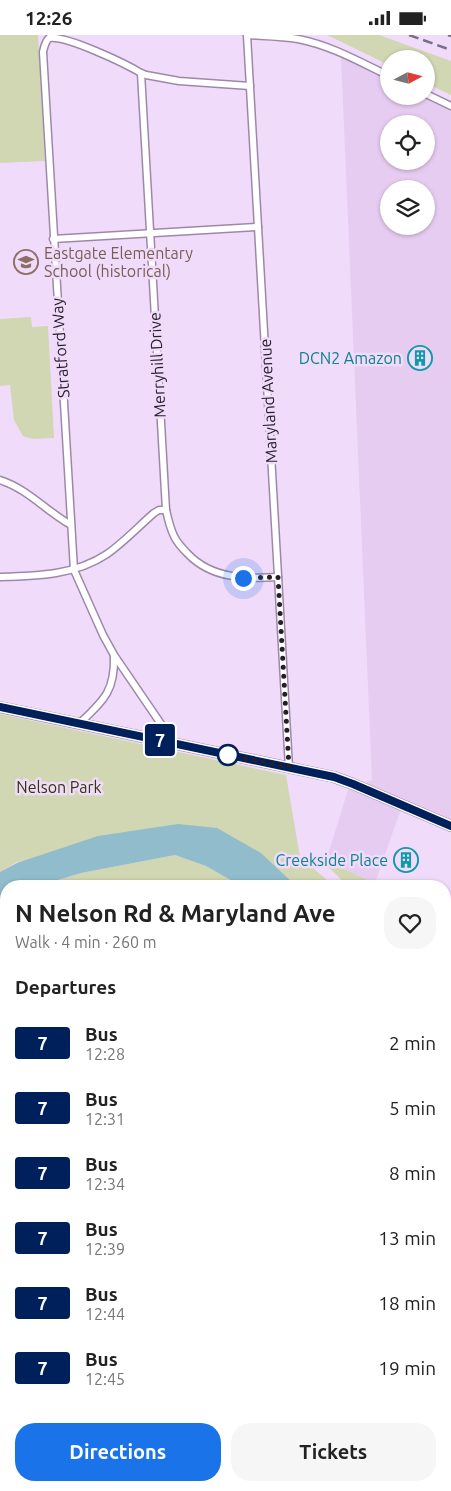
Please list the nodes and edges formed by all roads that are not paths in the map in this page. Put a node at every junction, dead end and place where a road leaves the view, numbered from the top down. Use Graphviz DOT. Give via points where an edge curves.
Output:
graph roads {
  1 [pos="247,35"];
  2 [pos="380,72"];
  3 [pos="141,73"];
  4 [pos="250,86"];
  5 [pos="435,98"];
  6 [pos="451,106"];
  7 [pos="258,227"];
  8 [pos="150,233"];
  9 [pos="53,239"];
  10 [pos="0,480"];
  11 [pos="166,510"];
  12 [pos="70,525"];
  13 [pos="74,570"];
  14 [pos="0,577"];
  15 [pos="278,577"];
  16 [pos="114,655"];
  17 [pos="0,707"];
  18 [pos="80,723"];
  19 [pos="175,743"];
  20 [pos="289,767"];
  21 [pos="451,826"];
  1 -- 2 [label="street" via="314,43"];
  1 -- 4 [label="street, Maryland Avenue"];
  3 -- 4 [label="street" via="179,81"];
  3 -- 8 [label="street, Merryhill Drive"];
  3 -- 9 [label="street, Stratford Way" via="97,47 65,36 56,36 44,45"];
  4 -- 7 [label="street, Maryland Avenue"];
  5 -- 6 [label="street"];
  7 -- 8 [label="street"];
  7 -- 15 [label="street, Maryland Avenue"];
  8 -- 9 [label="street"];
  8 -- 11 [label="street, Merryhill Drive"];
  9 -- 12 [label="street, Stratford Way"];
  10 -- 12 [label="street" via="23,490"];
  11 -- 13 [label="street" via="154,513 109,553"];
  11 -- 15 [label="street, Merryhill Drive" via="174,537 200,564 229,576"];
  12 -- 13 [label="street, Stratford Way"];
  13 -- 14 [label="street"];
  13 -- 16 [label="street, Stratford Way"];
  15 -- 20 [label="street, Maryland Avenue"];
  16 -- 18 [label="street" via="110,688"];
  16 -- 19 [label="street, Stratford Way"];
  17 -- 18 [label="main road"];
  18 -- 19 [label="main road"];
  19 -- 20 [label="main road"];
  20 -- 21 [label="main road" via="334,777"];
}
